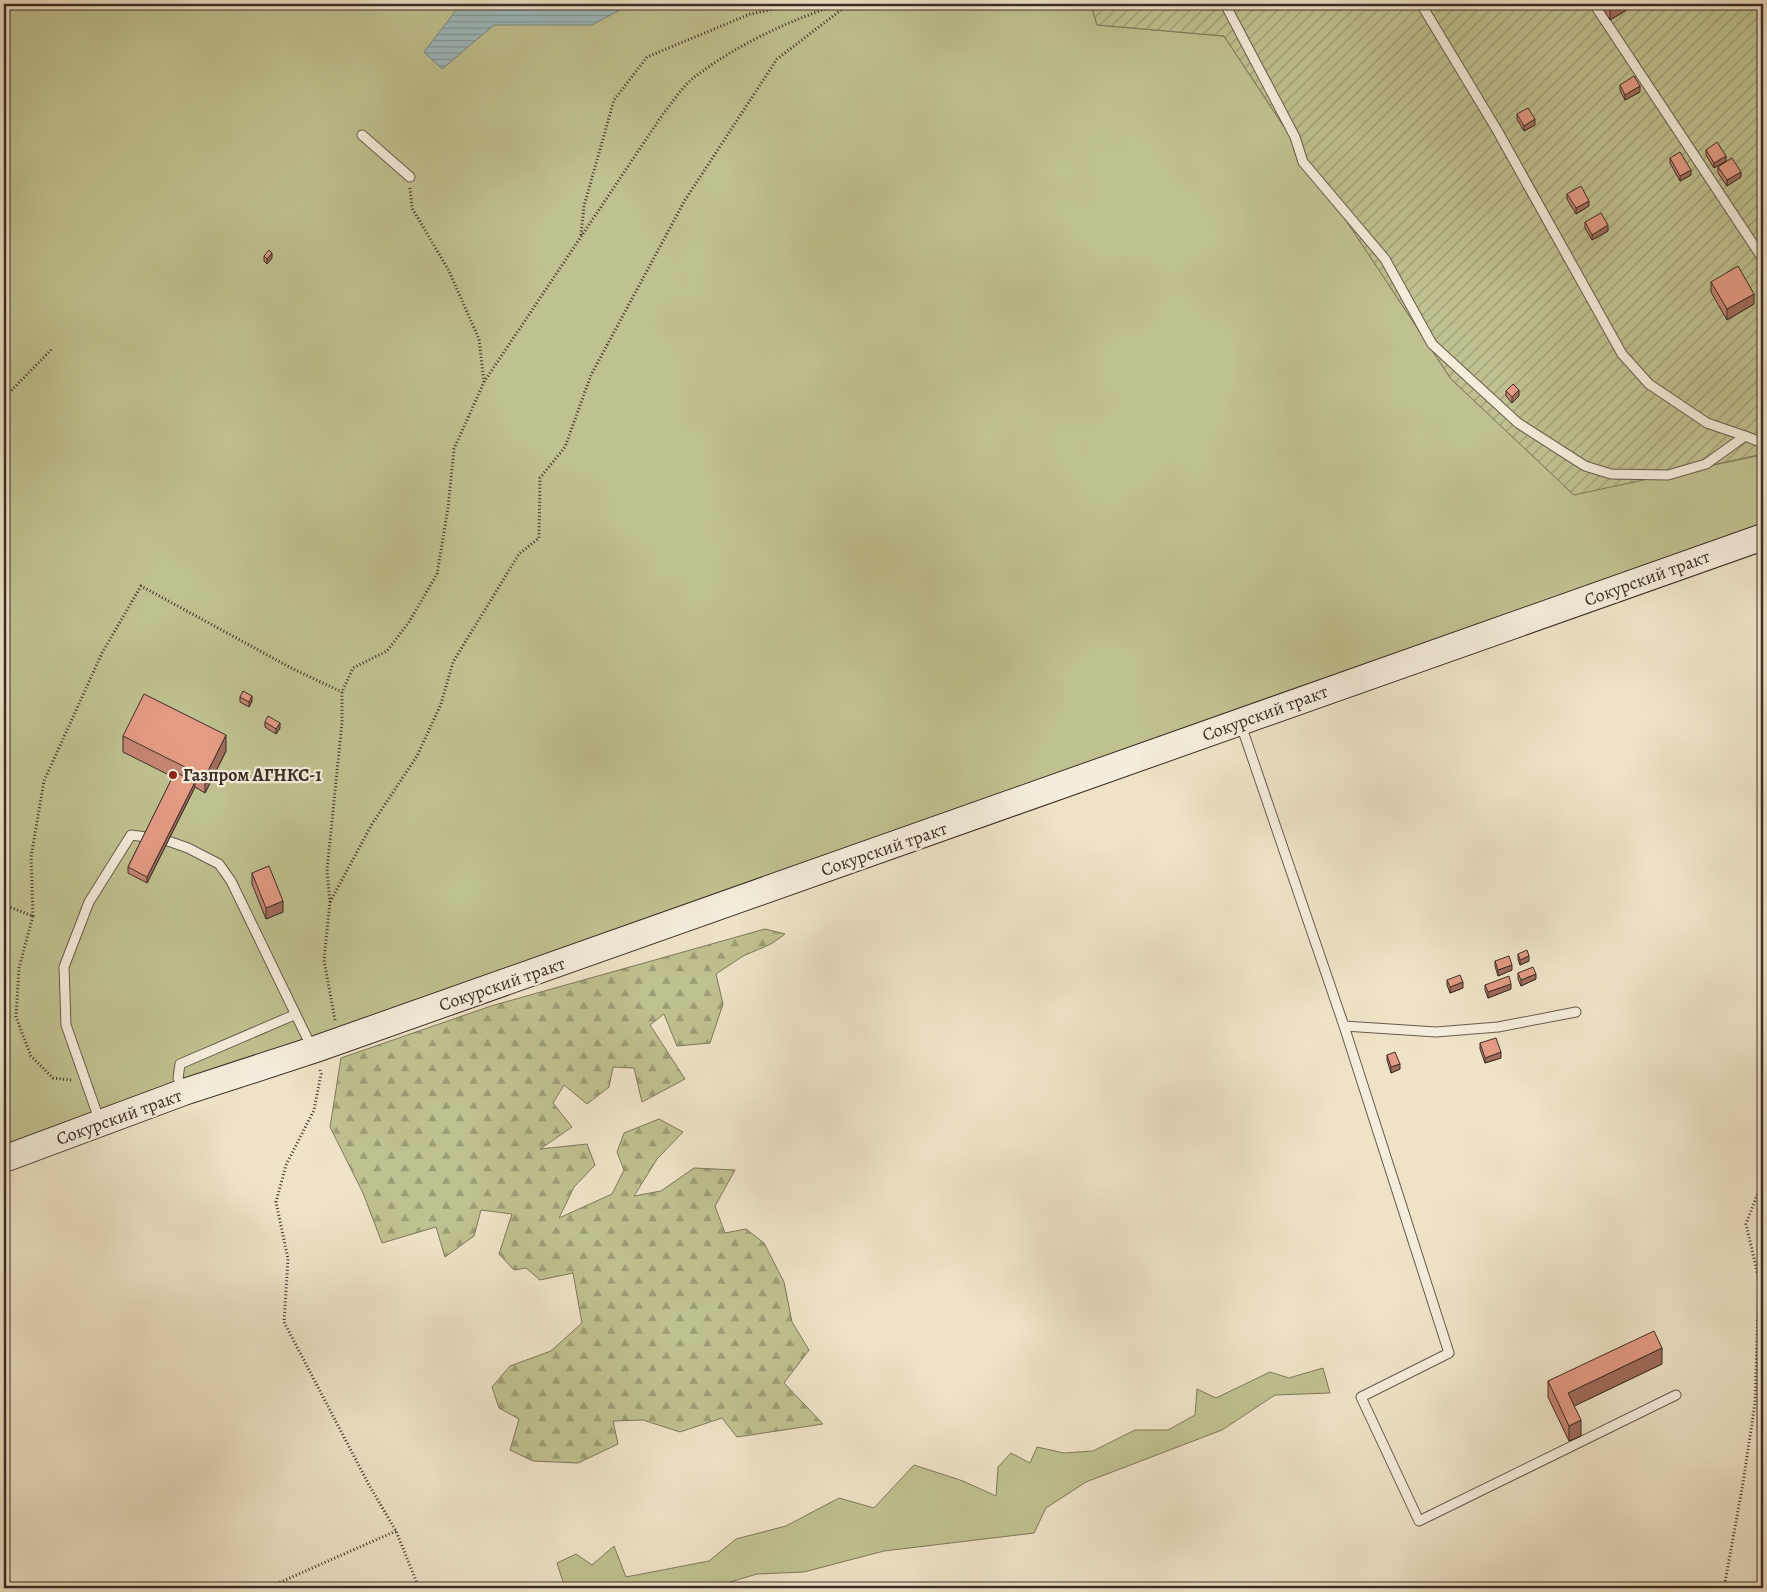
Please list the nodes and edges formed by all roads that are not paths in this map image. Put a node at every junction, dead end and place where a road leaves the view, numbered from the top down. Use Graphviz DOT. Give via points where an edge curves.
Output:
graph roads {
  1 [pos="1225,4"];
  2 [pos="1422,4"];
  3 [pos="1594,4"];
  4 [pos="362,135"];
  5 [pos="410,177"];
  6 [pos="1763,259"];
  7 [pos="1745,436"];
  8 [pos="1763,442"];
  9 [pos="1763,537"];
  10 [pos="1240,722"];
  11 [pos="146,837"];
  12 [pos="168,842"];
  13 [pos="1576,1012"];
  14 [pos="294,1015"];
  15 [pos="1344,1026"];
  16 [pos="313,1050"];
  17 [pos="184,1092"];
  18 [pos="101,1124"];
  19 [pos="4,1159"];
  20 [pos="1676,1396"];
  1 -- 7 [label="lane" via="1295,136 1303,162 1385,260 1432,344 1518,424 1585,466 1611,474 1668,475 1706,464"];
  2 -- 7 [label="lane" via="1497,130 1622,354 1649,384 1707,424"];
  3 -- 6 [label="lane"];
  4 -- 5 [label="lane"];
  7 -- 8 [label="lane"];
  9 -- 10 [label="street, Сокурский тракт"];
  10 -- 15 [label="lane"];
  10 -- 16 [label="street, Сокурский тракт"];
  11 -- 18 [label="lane" via="131,835 89,902 64,967 66,1024"];
  12 -- 14 [label="lane" via="219,864 231,881"];
  13 -- 15 [label="lane" via="1498,1028 1436,1032"];
  14 -- 16 [label="lane"];
  14 -- 17 [label="lane" via="180,1064 178,1078"];
  15 -- 20 [label="lane" via="1449,1353 1361,1397 1419,1521"];
  16 -- 17 [label="street, Сокурский тракт"];
  17 -- 18 [label="street, Сокурский тракт"];
  18 -- 19 [label="street, Сокурский тракт"];
}
